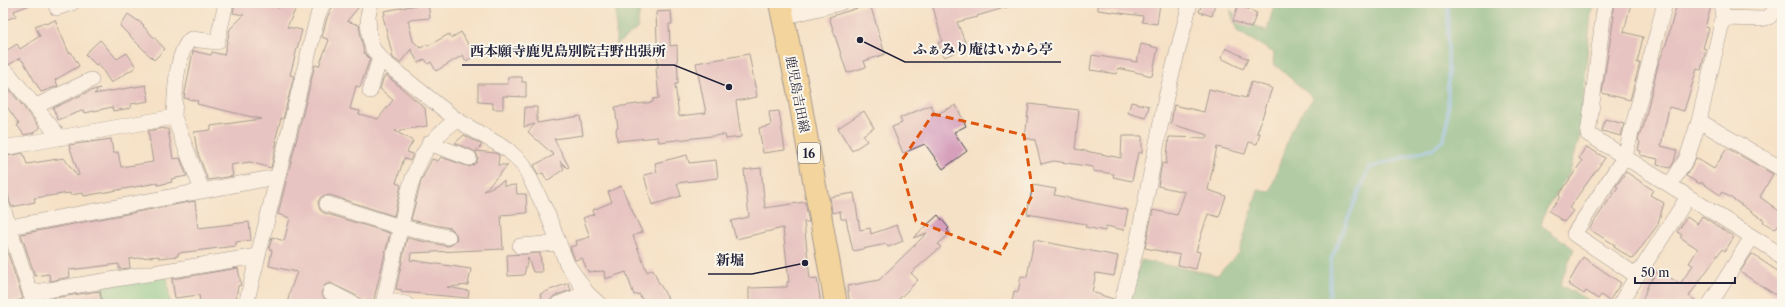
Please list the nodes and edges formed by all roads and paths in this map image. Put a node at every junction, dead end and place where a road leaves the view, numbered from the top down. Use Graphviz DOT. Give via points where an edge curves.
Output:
graph roads {
  1 [pos="55,3"];
  2 [pos="72,3"];
  3 [pos="226,3"];
  4 [pos="324,3"];
  5 [pos="371,3"];
  6 [pos="840,3"];
  7 [pos="1190,3"];
  8 [pos="1605,3"];
  9 [pos="1665,3"];
  10 [pos="1777,8"];
  11 [pos="781,10"];
  12 [pos="1722,10"];
  13 [pos="380,57"];
  14 [pos="8,73"];
  15 [pos="91,80"];
  16 [pos="370,91"];
  17 [pos="34,107"];
  18 [pos="174,118"];
  19 [pos="457,120"];
  20 [pos="1699,121"];
  21 [pos="60,138"];
  22 [pos="429,143"];
  23 [pos="3,148"];
  24 [pos="1625,156"];
  25 [pos="469,158"];
  26 [pos="1782,169"];
  27 [pos="276,177"];
  28 [pos="1670,185"];
  29 [pos="202,190"];
  30 [pos="1688,197"];
  31 [pos="327,204"];
  32 [pos="3,208"];
  33 [pos="9,226"];
  34 [pos="400,227"];
  35 [pos="448,237"];
  36 [pos="1752,237"];
  37 [pos="559,243"];
  38 [pos="520,246"];
  39 [pos="257,256"];
  40 [pos="1782,258"];
  41 [pos="1637,276"];
  42 [pos="330,292"];
  43 [pos="587,293"];
  44 [pos="31,301"];
  45 [pos="383,302"];
  46 [pos="246,304"];
  47 [pos="353,304"];
  48 [pos="406,304"];
  49 [pos="558,304"];
  50 [pos="599,304"];
  51 [pos="836,304"];
  52 [pos="1121,304"];
  53 [pos="1620,304"];
  54 [pos="1710,304"];
  1 -- 2 [label="street" via="56,8"];
  3 -- 18 [label="street" via="217,42 191,39 182,51"];
  4 -- 27 [label="street" via="318,15"];
  5 -- 13 [label="street" via="368,15 370,35 373,49"];
  6 -- 11 [label="street"];
  7 -- 52 [label="street" via="1166,97 1136,249"];
  8 -- 24 [label="street" via="1588,134"];
  9 -- 24 [label="street"];
  10 -- 12 [label="street" via="1769,17 1761,19"];
  11 -- 51 [label="main road, 鹿児島吉田線 / 16"];
  12 -- 20 [label="street"];
  13 -- 16 [label="street"];
  13 -- 19 [label="street"];
  14 -- 17 [label="street"];
  15 -- 17 [label="street"];
  17 -- 21 [label="street"];
  18 -- 21 [label="street"];
  18 -- 29 [label="street"];
  19 -- 22 [label="street"];
  19 -- 37 [label="street" via="508,150 523,164"];
  20 -- 26 [label="street"];
  20 -- 28 [label="street" via="1686,158"];
  21 -- 23 [label="street"];
  22 -- 25 [label="street"];
  22 -- 34 [label="street" via="413,176"];
  24 -- 28 [label="street"];
  24 -- 41 [label="street" via="1574,234"];
  27 -- 29 [label="street"];
  27 -- 39 [label="street"];
  28 -- 30 [label="street"];
  29 -- 33 [label="street"];
  30 -- 36 [label="street"];
  30 -- 41 [label="street"];
  31 -- 34 [label="street"];
  32 -- 33 [label="street"];
  33 -- 44 [label="street"];
  34 -- 35 [label="street"];
  34 -- 45 [label="street"];
  36 -- 40 [label="street"];
  36 -- 54 [label="street"];
  37 -- 38 [label="street"];
  37 -- 43 [label="street" via="568,264"];
  39 -- 44 [label="street"];
  39 -- 46 [label="street"];
  41 -- 53 [label="street"];
  42 -- 47 [label="street"];
  43 -- 49 [label="street"];
  43 -- 50 [label="street"];
  45 -- 48 [label="street"];
}
